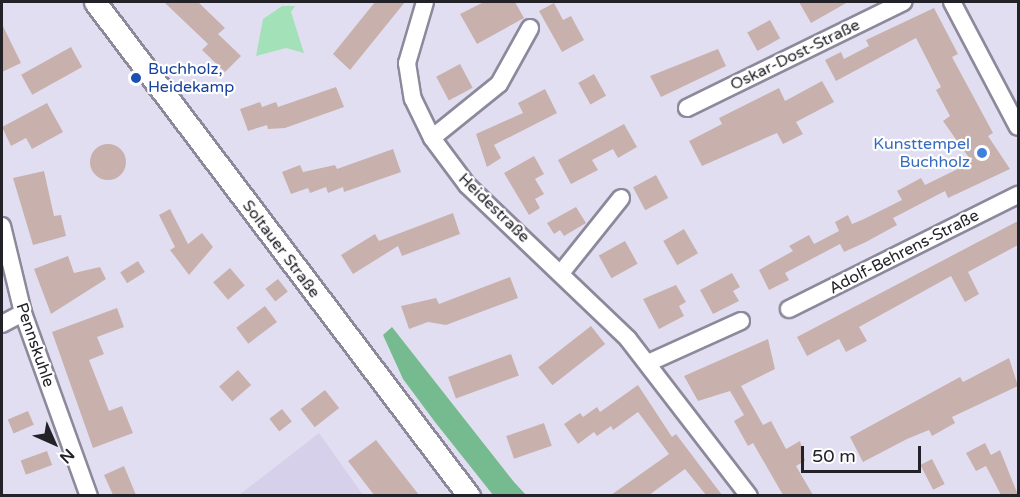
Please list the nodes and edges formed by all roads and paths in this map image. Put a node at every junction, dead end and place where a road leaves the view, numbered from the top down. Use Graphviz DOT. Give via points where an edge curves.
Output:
graph roads {
  1 [pos="94,2"];
  2 [pos="425,2"];
  3 [pos="903,2"];
  4 [pos="952,2"];
  5 [pos="530,28"];
  6 [pos="687,108"];
  7 [pos="1018,127"];
  8 [pos="432,138"];
  9 [pos="1018,195"];
  10 [pos="621,198"];
  11 [pos="2,226"];
  12 [pos="561,273"];
  13 [pos="789,309"];
  14 [pos="23,313"];
  15 [pos="741,321"];
  16 [pos="2,324"];
  17 [pos="648,363"];
  18 [pos="89,495"];
  19 [pos="470,495"];
  20 [pos="749,495"];
  1 -- 19 [label="main road, Soltauer Straße"];
  2 -- 8 [label="street, Heidestraße" via="407,63 413,99"];
  3 -- 6 [label="street, Oskar-Dost-Straße"];
  4 -- 7 [label="street"];
  5 -- 8 [label="street" via="499,84"];
  8 -- 12 [label="street, Heidestraße" via="467,185"];
  9 -- 13 [label="street, Adolf-Behrens-Straße"];
  10 -- 12 [label="street"];
  11 -- 14 [label="street, Pennskuhle"];
  12 -- 17 [label="street, Heidestraße"];
  14 -- 16 [label="street"];
  14 -- 18 [label="street, Pennskuhle"];
  15 -- 17 [label="street"];
  17 -- 20 [label="street, Heidestraße"];
}
